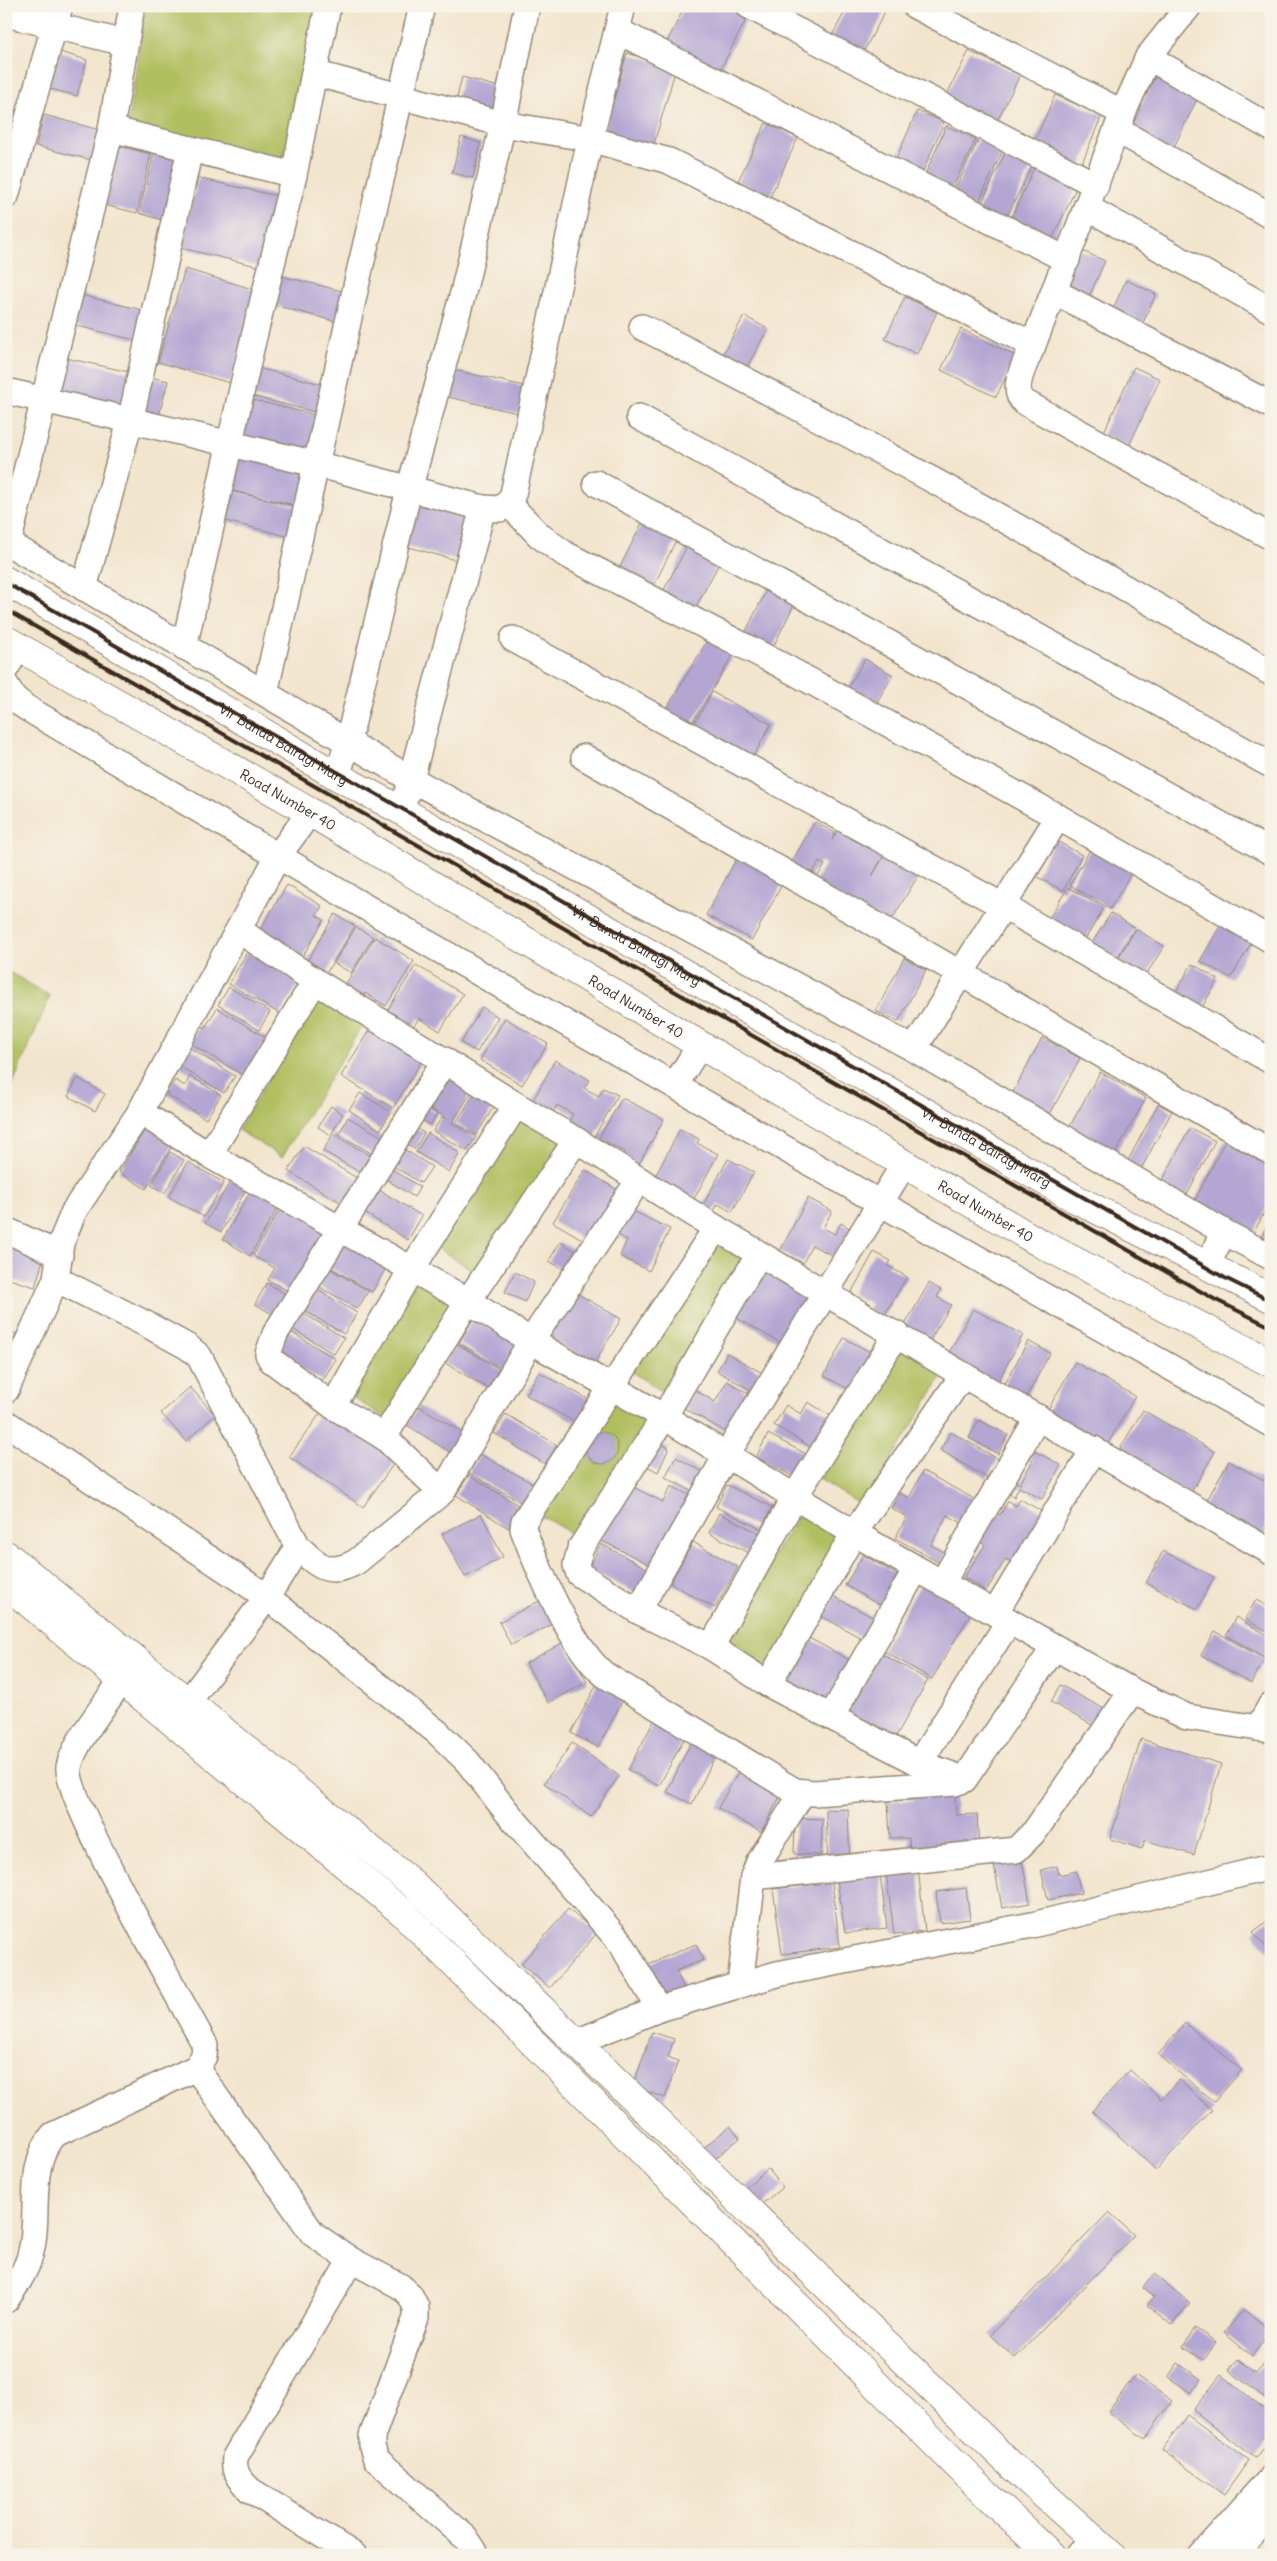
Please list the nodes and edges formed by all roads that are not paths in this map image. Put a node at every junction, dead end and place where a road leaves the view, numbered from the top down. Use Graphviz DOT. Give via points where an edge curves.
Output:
graph roads {
  1 [pos="132,6"];
  2 [pos="328,6"];
  3 [pos="422,6"];
  4 [pos="527,6"];
  5 [pos="623,6"];
  6 [pos="749,6"];
  7 [pos="915,6"];
  8 [pos="1190,6"];
  9 [pos="6,14"];
  10 [pos="57,16"];
  11 [pos="618,31"];
  12 [pos="124,43"];
  13 [pos="1148,57"];
  14 [pos="314,73"];
  15 [pos="401,98"];
  16 [pos="1120,122"];
  17 [pos="504,124"];
  18 [pos="1271,128"];
  19 [pos="111,129"];
  20 [pos="590,140"];
  21 [pos="190,149"];
  22 [pos="294,175"];
  23 [pos="1096,185"];
  24 [pos="6,196"];
  25 [pos="1086,207"];
  26 [pos="1271,216"];
  27 [pos="1068,260"];
  28 [pos="1055,292"];
  29 [pos="1271,310"];
  30 [pos="642,327"];
  31 [pos="1033,345"];
  32 [pos="6,391"];
  33 [pos="42,401"];
  34 [pos="1271,405"];
  35 [pos="639,417"];
  36 [pos="130,422"];
  37 [pos="230,446"];
  38 [pos="316,464"];
  39 [pos="596,483"];
  40 [pos="409,490"];
  41 [pos="508,503"];
  42 [pos="483,508"];
  43 [pos="1271,537"];
  44 [pos="7,543"];
  45 [pos="6,581"];
  46 [pos="84,588"];
  47 [pos="513,639"];
  48 [pos="184,647"];
  49 [pos="10,652"];
  50 [pos="1271,672"];
  51 [pos="6,685"];
  52 [pos="265,693"];
  53 [pos="348,742"];
  54 [pos="584,757"];
  55 [pos="1271,765"];
  56 [pos="338,776"];
  57 [pos="411,779"];
  58 [pos="402,811"];
  59 [pos="310,812"];
  60 [pos="1058,816"];
  61 [pos="1271,852"];
  62 [pos="278,856"];
  63 [pos="1003,906"];
  64 [pos="240,931"];
  65 [pos="1271,940"];
  66 [pos="960,973"];
  67 [pos="315,981"];
  68 [pos="700,1045"];
  69 [pos="914,1049"];
  70 [pos="445,1060"];
  71 [pos="1271,1061"];
  72 [pos="675,1085"];
  73 [pos="516,1105"];
  74 [pos="140,1112"];
  75 [pos="576,1140"];
  76 [pos="1271,1152"];
  77 [pos="208,1155"];
  78 [pos="904,1164"];
  79 [pos="639,1180"];
  80 [pos="879,1203"];
  81 [pos="340,1228"];
  82 [pos="716,1228"];
  83 [pos="6,1230"];
  84 [pos="1224,1232"];
  85 [pos="759,1254"];
  86 [pos="60,1255"];
  87 [pos="1271,1256"];
  88 [pos="1207,1265"];
  89 [pos="411,1270"];
  90 [pos="56,1280"];
  91 [pos="827,1292"];
  92 [pos="1271,1298"];
  93 [pos="468,1301"];
  94 [pos="897,1334"];
  95 [pos="531,1341"];
  96 [pos="1271,1363"];
  97 [pos="963,1374"];
  98 [pos="611,1386"];
  99 [pos="6,1390"];
  100 [pos="333,1406"];
  101 [pos="664,1417"];
  102 [pos="1038,1417"];
  103 [pos="6,1424"];
  104 [pos="1271,1424"];
  105 [pos="384,1437"];
  106 [pos="1094,1449"];
  107 [pos="726,1456"];
  108 [pos="442,1492"];
  109 [pos="795,1496"];
  110 [pos="854,1534"];
  111 [pos="298,1547"];
  112 [pos="1271,1552"];
  113 [pos="6,1555"];
  114 [pos="916,1569"];
  115 [pos="942,1583"];
  116 [pos="6,1584"];
  117 [pos="266,1597"];
  118 [pos="638,1611"];
  119 [pos="1002,1617"];
  120 [pos="711,1647"];
  121 [pos="1054,1648"];
  122 [pos="122,1680"];
  123 [pos="768,1684"];
  124 [pos="1132,1691"];
  125 [pos="188,1702"];
  126 [pos="1271,1705"];
  127 [pos="831,1717"];
  128 [pos="1265,1729"];
  129 [pos="920,1763"];
  130 [pos="964,1780"];
  131 [pos="803,1792"];
  132 [pos="1271,1867"];
  133 [pos="753,1877"];
  134 [pos="740,1984"];
  135 [pos="659,2009"];
  136 [pos="576,2042"];
  137 [pos="196,2068"];
  138 [pos="351,2260"];
  139 [pos="6,2300"];
  140 [pos="1271,2477"];
  141 [pos="1271,2512"];
  142 [pos="1094,2549"];
  143 [pos="354,2555"];
  144 [pos="477,2555"];
  145 [pos="1051,2555"];
  146 [pos="1202,2555"];
  147 [pos="1233,2555"];
  1 -- 12 [label="street"];
  2 -- 14 [label="street"];
  3 -- 15 [label="street"];
  4 -- 17 [label="street"];
  5 -- 11 [label="street"];
  6 -- 23 [label="street"];
  7 -- 16 [label="street"];
  8 -- 13 [label="street"];
  9 -- 10 [label="street"];
  10 -- 12 [label="street"];
  10 -- 24 [label="street"];
  11 -- 20 [label="street"];
  11 -- 27 [label="street"];
  12 -- 19 [label="street"];
  13 -- 16 [label="street"];
  13 -- 18 [label="street"];
  14 -- 15 [label="street"];
  14 -- 22 [label="street"];
  15 -- 17 [label="street"];
  15 -- 38 [label="street"];
  16 -- 23 [label="street"];
  16 -- 26 [label="street"];
  17 -- 20 [label="street"];
  17 -- 40 [label="street" via="463,292"];
  19 -- 21 [label="street"];
  19 -- 33 [label="street"];
  20 -- 31 [label="street" via="668,161"];
  20 -- 41 [label="street"];
  21 -- 22 [label="street"];
  21 -- 36 [label="street"];
  22 -- 37 [label="street"];
  23 -- 25 [label="street"];
  25 -- 27 [label="street"];
  25 -- 29 [label="street"];
  27 -- 28 [label="street"];
  28 -- 31 [label="street"];
  28 -- 34 [label="street"];
  30 -- 50 [label="street" via="792,402 1083,562"];
  31 -- 43 [label="street" via="1017,386 1024,402"];
  32 -- 33 [label="street"];
  33 -- 36 [label="street"];
  33 -- 44 [label="street"];
  35 -- 55 [label="street"];
  36 -- 37 [label="street"];
  36 -- 46 [label="street"];
  37 -- 38 [label="street"];
  37 -- 48 [label="street"];
  38 -- 40 [label="street"];
  38 -- 52 [label="street"];
  39 -- 61 [label="street"];
  40 -- 42 [label="street"];
  40 -- 53 [label="street"];
  41 -- 42 [label="street" via="500,509"];
  41 -- 60 [label="street" via="540,536 565,554 781,665"];
  42 -- 57 [label="street"];
  44 -- 46 [label="street"];
  45 -- 56 [label="main road, Vir Banda Bairagi Marg"];
  46 -- 48 [label="street"];
  47 -- 63 [label="street"];
  48 -- 52 [label="street"];
  49 -- 59 [label="main road, Road Number 40"];
  51 -- 62 [label="street" via="25,707"];
  52 -- 53 [label="street"];
  53 -- 56 [label="street"];
  53 -- 57 [label="street"];
  54 -- 66 [label="street"];
  56 -- 58 [label="main road, Vir Banda Bairagi Marg"];
  57 -- 58 [label="street"];
  57 -- 69 [label="street"];
  58 -- 88 [label="main road, Vir Banda Bairagi Marg" via="1076,1198"];
  59 -- 62 [label="street"];
  59 -- 68 [label="main road, Road Number 40"];
  60 -- 63 [label="street"];
  60 -- 65 [label="street"];
  62 -- 64 [label="street"];
  62 -- 72 [label="street"];
  63 -- 66 [label="street"];
  63 -- 71 [label="street"];
  64 -- 67 [label="street"];
  64 -- 74 [label="street"];
  66 -- 69 [label="street"];
  66 -- 76 [label="street"];
  67 -- 70 [label="street"];
  67 -- 77 [label="street"];
  68 -- 72 [label="street"];
  68 -- 78 [label="main road, Road Number 40"];
  69 -- 84 [label="street"];
  70 -- 73 [label="street"];
  70 -- 81 [label="street"];
  72 -- 80 [label="street"];
  73 -- 75 [label="street"];
  73 -- 89 [label="street"];
  74 -- 77 [label="street"];
  74 -- 86 [label="street" via="74,1211"];
  75 -- 79 [label="street"];
  75 -- 93 [label="street"];
  77 -- 81 [label="street"];
  78 -- 80 [label="street"];
  78 -- 96 [label="main road, Road Number 40" via="1040,1243"];
  79 -- 82 [label="street"];
  79 -- 95 [label="street"];
  80 -- 91 [label="street"];
  80 -- 104 [label="street"];
  81 -- 89 [label="street"];
  81 -- 100 [label="street" via="275,1334 268,1354 271,1360"];
  82 -- 85 [label="street"];
  82 -- 98 [label="street"];
  83 -- 86 [label="street"];
  84 -- 87 [label="street"];
  84 -- 88 [label="street"];
  85 -- 91 [label="street"];
  85 -- 101 [label="street"];
  86 -- 90 [label="street"];
  88 -- 92 [label="main road, Vir Banda Bairagi Marg"];
  89 -- 93 [label="street"];
  89 -- 100 [label="street"];
  90 -- 99 [label="street"];
  90 -- 111 [label="street" via="146,1324 198,1356"];
  91 -- 94 [label="street"];
  91 -- 107 [label="street"];
  93 -- 95 [label="street"];
  93 -- 105 [label="street"];
  94 -- 97 [label="street"];
  94 -- 109 [label="street"];
  95 -- 98 [label="street"];
  95 -- 108 [label="street"];
  97 -- 102 [label="street"];
  97 -- 110 [label="street"];
  98 -- 101 [label="street"];
  98 -- 131 [label="street" via="524,1521 523,1529 549,1590 586,1656 605,1675 783,1784"];
  100 -- 105 [label="street"];
  101 -- 107 [label="street"];
  101 -- 118 [label="street" via="590,1532 576,1564 579,1574"];
  102 -- 106 [label="street"];
  102 -- 115 [label="street"];
  103 -- 117 [label="street"];
  105 -- 108 [label="street"];
  106 -- 112 [label="street"];
  106 -- 119 [label="street"];
  107 -- 109 [label="street"];
  107 -- 118 [label="street"];
  108 -- 111 [label="street" via="347,1567 325,1569"];
  109 -- 110 [label="street"];
  109 -- 120 [label="street"];
  110 -- 114 [label="street"];
  110 -- 123 [label="street"];
  111 -- 117 [label="street"];
  113 -- 125 [label="main road"];
  114 -- 115 [label="street"];
  114 -- 127 [label="street"];
  115 -- 119 [label="street"];
  116 -- 122 [label="main road"];
  117 -- 125 [label="street"];
  117 -- 135 [label="street" via="404,1704 466,1761 620,1943"];
  118 -- 120 [label="street"];
  119 -- 121 [label="street"];
  119 -- 129 [label="street"];
  120 -- 123 [label="street"];
  121 -- 124 [label="street"];
  121 -- 130 [label="street"];
  122 -- 137 [label="street" via="72,1753 69,1769 73,1790 123,1894 205,2045 204,2056"];
  122 -- 145 [label="main road" via="402,1912"];
  123 -- 127 [label="street"];
  124 -- 128 [label="street" via="1186,1717"];
  124 -- 133 [label="street" via="1035,1831 1016,1850"];
  125 -- 136 [label="main road" via="414,1884"];
  126 -- 128 [label="street"];
  127 -- 129 [label="street"];
  129 -- 130 [label="street"];
  130 -- 131 [label="street"];
  131 -- 133 [label="street"];
  132 -- 134 [label="street" via="1032,1925"];
  133 -- 134 [label="street"];
  134 -- 135 [label="street"];
  135 -- 136 [label="street"];
  136 -- 142 [label="main road"];
  137 -- 138 [label="street" via="304,2223 322,2242"];
  137 -- 139 [label="street" via="53,2135 38,2160 34,2235 29,2259"];
  138 -- 143 [label="street" via="236,2457 234,2469 250,2490"];
  138 -- 144 [label="street" via="400,2286 416,2307 416,2318 372,2436 376,2459 466,2538"];
  140 -- 146 [label="street"];
  141 -- 147 [label="main road"];
}
